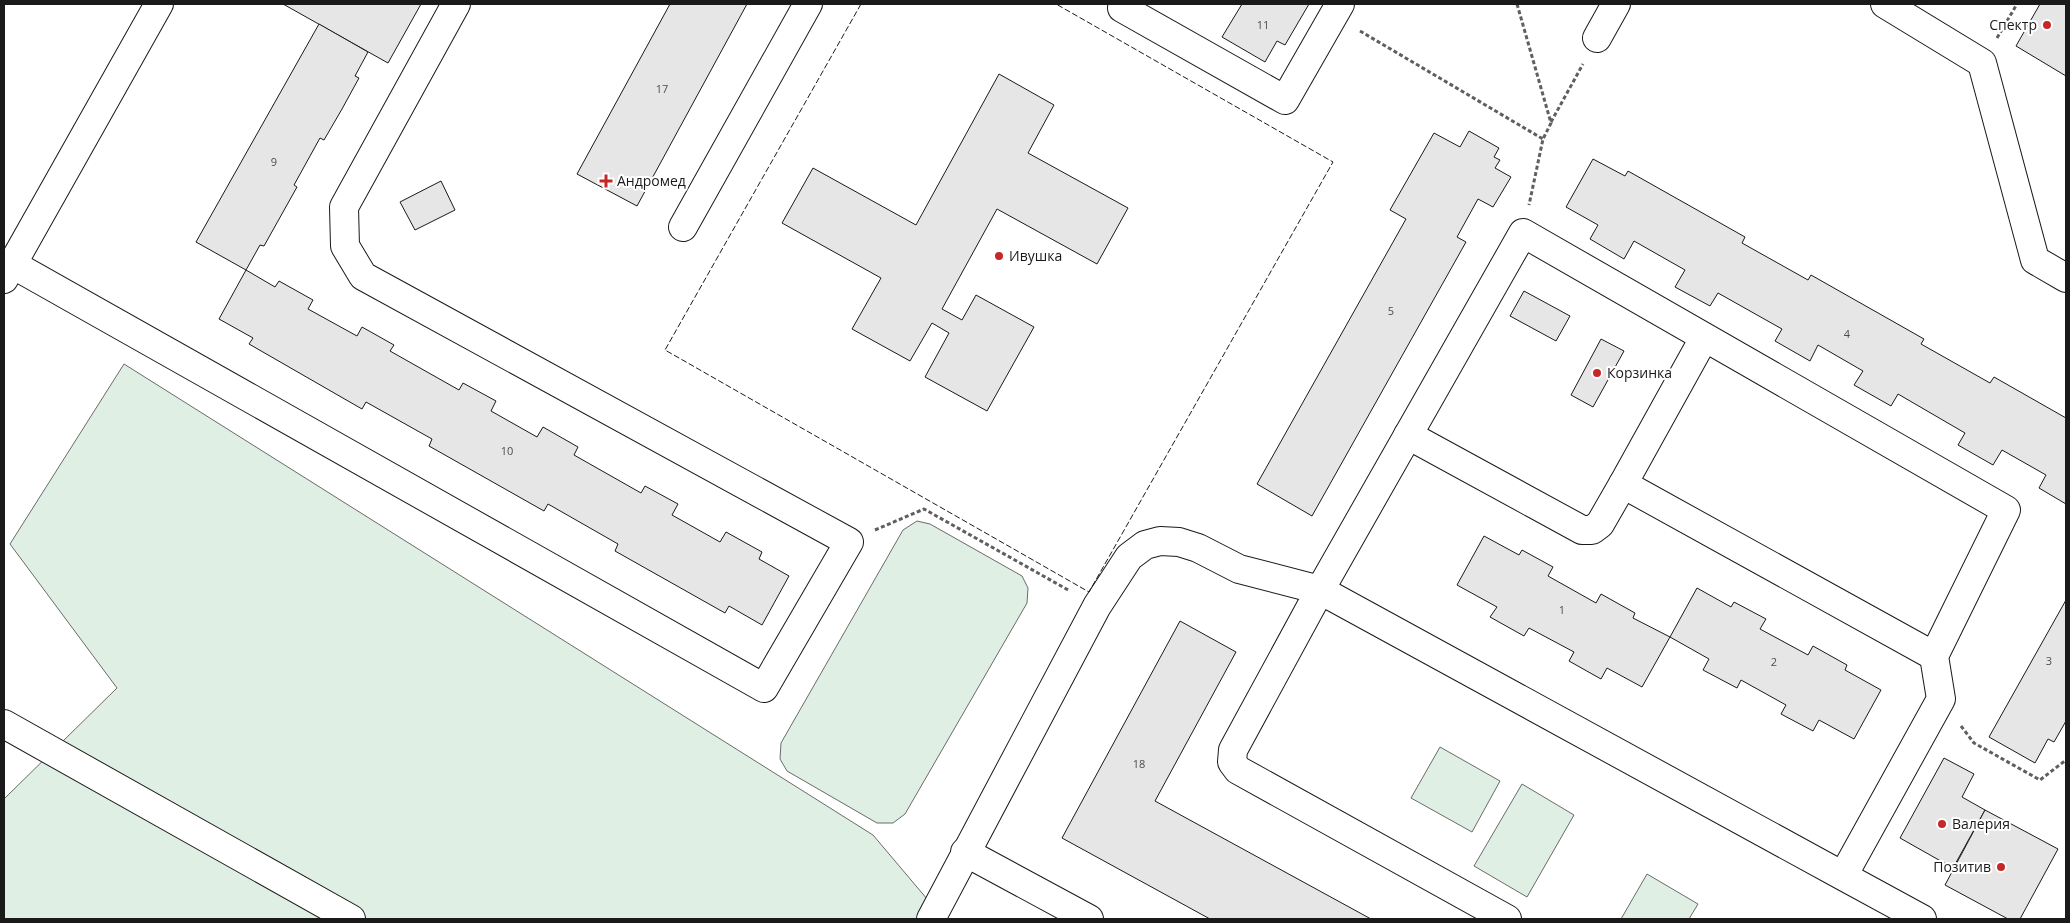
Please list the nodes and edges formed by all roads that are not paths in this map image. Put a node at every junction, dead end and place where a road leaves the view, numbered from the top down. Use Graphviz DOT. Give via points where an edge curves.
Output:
graph roads {
  1 [pos="159,4"];
  2 [pos="456,4"];
  3 [pos="808,4"];
  4 [pos="1124,4"];
  5 [pos="1616,4"];
  6 [pos="1885,4"];
  7 [pos="1337,9"];
  8 [pos="1597,38"];
  9 [pos="683,227"];
  10 [pos="8,272"];
  11 [pos="2066,278"];
  12 [pos="1704,338"];
  13 [pos="1408,435"];
  14 [pos="1623,484"];
  15 [pos="1320,590"];
  16 [pos="1934,656"];
  17 [pos="4,724"];
  18 [pos="965,852"];
  19 [pos="1844,876"];
  20 [pos="351,919"];
  21 [pos="931,919"];
  22 [pos="1088,919"];
  23 [pos="1507,919"];
  24 [pos="1922,919"];
  1 -- 10 [label="street"];
  2 -- 10 [label="street" via="344,207 345,246 363,276 849,542 764,688"];
  3 -- 9 [label="street"];
  4 -- 7 [label="street" via="1122,8 1285,100"];
  5 -- 8 [label="street"];
  6 -- 11 [label="street" via="1982,63 2035,260"];
  12 -- 13 [label="street" via="1523,233"];
  12 -- 14 [label="street"];
  12 -- 16 [label="street" via="2006,510"];
  13 -- 14 [label="street" via="1582,530 1592,530 1600,524"];
  13 -- 15 [label="street"];
  14 -- 16 [label="street"];
  15 -- 18 [label="street" via="1240,569 1179,542 1160,541 1145,545 1130,557 1096,606"];
  15 -- 19 [label="street"];
  15 -- 23 [label="street" via="1233,750 1232,762 1238,770"];
  16 -- 19 [label="street" via="1941,700"];
  17 -- 20 [label="street"];
  18 -- 21 [label="street"];
  18 -- 22 [label="street"];
  19 -- 24 [label="street"];
}
